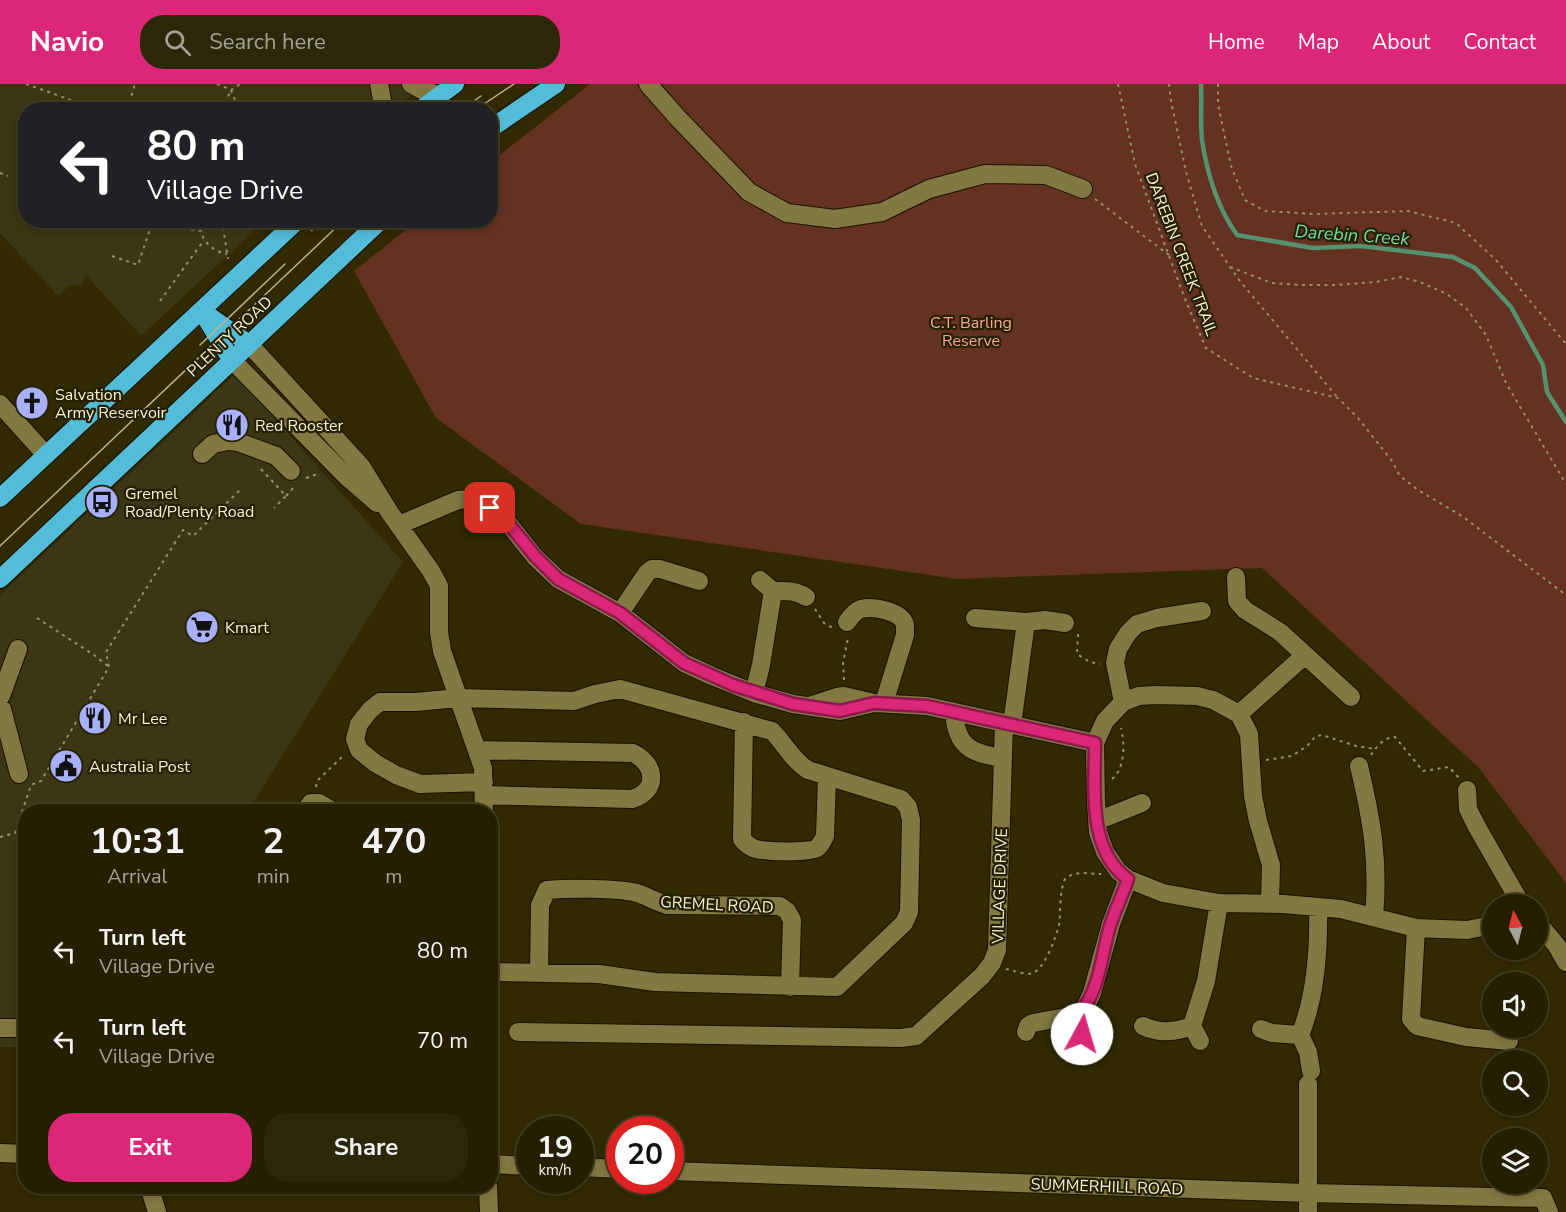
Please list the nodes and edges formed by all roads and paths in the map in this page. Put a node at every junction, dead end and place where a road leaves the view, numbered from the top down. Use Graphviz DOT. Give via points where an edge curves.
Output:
graph roads {
  1 [pos="26,84"];
  2 [pos="135,84"];
  3 [pos="217,84"];
  4 [pos="240,84"];
  5 [pos="379,84"];
  6 [pos="411,84"];
  7 [pos="455,84"];
  8 [pos="556,84"];
  9 [pos="648,84"];
  10 [pos="1118,84"];
  11 [pos="1169,84"];
  12 [pos="1218,84"];
  13 [pos="231,90"];
  14 [pos="439,95"];
  15 [pos="77,102"];
  16 [pos="129,102"];
  17 [pos="226,102"];
  18 [pos="236,102"];
  19 [pos="382,102"];
  20 [pos="430,102"];
  21 [pos="498,124"];
  22 [pos="0,173"];
  23 [pos="8,176"];
  24 [pos="1083,189"];
  25 [pos="150,228"];
  26 [pos="185,228"];
  27 [pos="204,228"];
  28 [pos="223,228"];
  29 [pos="302,228"];
  30 [pos="372,228"];
  31 [pos="201,231"];
  32 [pos="204,240"];
  33 [pos="227,254"];
  34 [pos="1169,255"];
  35 [pos="112,256"];
  36 [pos="228,259"];
  37 [pos="1230,267"];
  38 [pos="160,301"];
  39 [pos="202,311"];
  40 [pos="249,344"];
  41 [pos="1566,344"];
  42 [pos="231,359"];
  43 [pos="1338,398"];
  44 [pos="0,404"];
  45 [pos="202,454"];
  46 [pos="46,455"];
  47 [pos="334,464"];
  48 [pos="261,469"];
  49 [pos="298,478"];
  50 [pos="1566,484"];
  51 [pos="240,490"];
  52 [pos="286,496"];
  53 [pos="0,498"];
  54 [pos="274,508"];
  55 [pos="395,519"];
  56 [pos="1236,578"];
  57 [pos="0,579"];
  58 [pos="699,581"];
  59 [pos="1566,595"];
  60 [pos="806,597"];
  61 [pos="1202,612"];
  62 [pos="620,613"];
  63 [pos="37,618"];
  64 [pos="975,618"];
  65 [pos="1026,622"];
  66 [pos="1065,623"];
  67 [pos="844,628"];
  68 [pos="1304,656"];
  69 [pos="109,666"];
  70 [pos="1115,667"];
  71 [pos="0,669"];
  72 [pos="844,684"];
  73 [pos="754,693"];
  74 [pos="1351,697"];
  75 [pos="458,698"];
  76 [pos="1,703"];
  77 [pos="879,703"];
  78 [pos="1117,709"];
  79 [pos="954,712"];
  80 [pos="1239,714"];
  81 [pos="744,722"];
  82 [pos="1008,724"];
  83 [pos="0,736"];
  84 [pos="1095,743"];
  85 [pos="357,745"];
  86 [pos="1375,749"];
  87 [pos="477,750"];
  88 [pos="12,753"];
  89 [pos="1003,758"];
  90 [pos="1251,762"];
  91 [pos="1360,768"];
  92 [pos="19,774"];
  93 [pos="827,778"];
  94 [pos="1095,788"];
  95 [pos="1467,790"];
  96 [pos="484,796"];
  97 [pos="1142,803"];
  98 [pos="25,804"];
  99 [pos="309,804"];
  100 [pos="1097,818"];
  101 [pos="18,825"];
  102 [pos="0,837"];
  103 [pos="1122,874"];
  104 [pos="1515,894"];
  105 [pos="1220,903"];
  106 [pos="1270,903"];
  107 [pos="1318,907"];
  108 [pos="1374,917"];
  109 [pos="1482,927"];
  110 [pos="1416,928"];
  111 [pos="1548,935"];
  112 [pos="1566,962"];
  113 [pos="992,963"];
  114 [pos="498,972"];
  115 [pos="539,972"];
  116 [pos="790,987"];
  117 [pos="1077,1015"];
  118 [pos="1143,1026"];
  119 [pos="0,1028"];
  120 [pos="18,1028"];
  121 [pos="1261,1029"];
  122 [pos="518,1032"];
  123 [pos="1026,1032"];
  124 [pos="1082,1034"];
  125 [pos="1300,1035"];
  126 [pos="1509,1041"];
  127 [pos="0,1153"];
  128 [pos="18,1154"];
  129 [pos="498,1164"];
  130 [pos="516,1165"];
  131 [pos="684,1171"];
  132 [pos="1308,1193"];
  133 [pos="151,1194"];
  134 [pos="488,1194"];
  135 [pos="1546,1205"];
  136 [pos="157,1212"];
  137 [pos="489,1212"];
  138 [pos="1308,1212"];
  1 -- 15 [label="path"];
  2 -- 16 [label="path"];
  3 -- 13 [label="path"];
  4 -- 13 [label="path"];
  5 -- 19 [label="street"];
  6 -- 14 [label="street"];
  7 -- 14 [label="highway"];
  8 -- 21 [label="highway"];
  9 -- 24 [label="street" via="749,192 787,213 835,219 882,212 929,189 986,174 1046,175"];
  10 -- 34 [label="path, DAREBIN CREEK TRAIL" via="1135,164"];
  11 -- 37 [label="path" via="1186,172 1202,226"];
  12 -- 41 [label="path" via="1218,104 1231,166 1245,200 1265,211 1408,211 1456,223 1496,260"];
  13 -- 17 [label="path"];
  13 -- 18 [label="path"];
  14 -- 20 [label="highway"];
  22 -- 23 [label="path"];
  24 -- 34 [label="path"];
  25 -- 35 [label="path" via="138,265"];
  26 -- 31 [label="path"];
  27 -- 31 [label="path"];
  28 -- 33 [label="path"];
  29 -- 39 [label="highway"];
  30 -- 40 [label="highway, PLENTY ROAD"];
  31 -- 32 [label="path"];
  32 -- 33 [label="path"];
  32 -- 38 [label="path"];
  33 -- 36 [label="path"];
  34 -- 43 [label="path, DAREBIN CREEK TRAIL" via="1206,348 1253,378"];
  37 -- 43 [label="path"];
  37 -- 50 [label="path" via="1272,283 1302,285 1401,277 1447,294 1466,308 1486,334 1506,383"];
  39 -- 40 [label="highway"];
  39 -- 42 [label="highway"];
  39 -- 46 [label="highway"];
  40 -- 42 [label="highway, PLENTY ROAD"];
  40 -- 55 [label="street" via="361,466"];
  42 -- 47 [label="street"];
  42 -- 57 [label="highway, PLENTY ROAD"];
  43 -- 59 [label="path" via="1358,418 1400,476 1462,516"];
  44 -- 46 [label="street"];
  45 -- 49 [label="street" via="213,444 238,442 276,456"];
  46 -- 53 [label="highway"];
  47 -- 49 [label="path" via="316,476"];
  47 -- 55 [label="street"];
  48 -- 52 [label="path"];
  49 -- 52 [label="path"];
  51 -- 69 [label="path" via="193,536 182,528 106,652"];
  52 -- 54 [label="path"];
  55 -- 62 [label="street" via="458,500 482,502 508,523 558,579"];
  55 -- 75 [label="street" via="439,586 442,651"];
  56 -- 68 [label="street" via="1237,601 1280,632"];
  58 -- 62 [label="street" via="652,569"];
  60 -- 67 [label="path" via="824,623"];
  60 -- 73 [label="street" via="767,586 761,665"];
  61 -- 70 [label="street" via="1137,624 1118,649"];
  62 -- 73 [label="street" via="684,663"];
  63 -- 69 [label="path"];
  64 -- 65 [label="street"];
  65 -- 66 [label="street"];
  65 -- 82 [label="street, VILLAGE DRIVE"];
  66 -- 70 [label="path" via="1078,632 1076,649 1081,657"];
  67 -- 72 [label="path"];
  67 -- 77 [label="street" via="853,613 863,609 891,613 902,619 905,635"];
  68 -- 74 [label="street"];
  68 -- 80 [label="street"];
  69 -- 98 [label="path" via="41,781 32,785"];
  70 -- 78 [label="street"];
  71 -- 76 [label="street" via="12,651 18,649"];
  73 -- 77 [label="street" via="810,706 844,696"];
  75 -- 81 [label="street" via="574,701 621,689"];
  75 -- 85 [label="street" via="380,702 358,724 354,739"];
  75 -- 87 [label="street"];
  76 -- 88 [label="street"];
  77 -- 79 [label="street"];
  78 -- 80 [label="street" via="1139,696 1197,696"];
  78 -- 84 [label="street" via="1105,721"];
  78 -- 94 [label="path" via="1123,735 1120,772"];
  79 -- 82 [label="street"];
  79 -- 89 [label="street" via="964,745 975,752"];
  80 -- 90 [label="street" via="1250,734"];
  81 -- 93 [label="street" via="772,731 796,762"];
  81 -- 93 [label="street" via="742,839 747,844 755,849 815,850 825,836"];
  82 -- 84 [label="street"];
  82 -- 89 [label="street, VILLAGE DRIVE"];
  83 -- 88 [label="street"];
  84 -- 94 [label="street"];
  85 -- 96 [label="street" via="375,763 396,775 420,784"];
  85 -- 99 [label="path" via="317,781"];
  86 -- 90 [label="path" via="1322,735 1292,756"];
  86 -- 91 [label="path"];
  86 -- 95 [label="path" via="1395,737 1424,771 1451,768"];
  87 -- 96 [label="street" via="483,768"];
  87 -- 96 [label="street" via="633,753 648,763 651,774 646,790 632,799"];
  88 -- 92 [label="street"];
  89 -- 113 [label="street, VILLAGE DRIVE" via="997,950"];
  90 -- 106 [label="street" via="1258,821 1272,865"];
  91 -- 108 [label="street" via="1376,860"];
  93 -- 116 [label="street" via="892,795 908,807 909,912 904,922 837,987"];
  94 -- 100 [label="street"];
  95 -- 104 [label="street" via="1468,809"];
  97 -- 100 [label="street"];
  100 -- 103 [label="street" via="1105,852"];
  101 -- 102 [label="path" via="15,833"];
  103 -- 105 [label="street" via="1163,893"];
  103 -- 113 [label="path" via="1078,873 1065,879 1057,931 1046,959 1032,974"];
  103 -- 117 [label="street" via="1092,993"];
  105 -- 106 [label="street"];
  105 -- 118 [label="street" via="1196,1034 1153,1031"];
  106 -- 107 [label="street"];
  107 -- 108 [label="street"];
  107 -- 125 [label="street" via="1315,975"];
  108 -- 110 [label="street"];
  109 -- 110 [label="street"];
  110 -- 126 [label="street" via="1412,1019 1417,1026"];
  111 -- 112 [label="street"];
  113 -- 122 [label="street, VILLAGE DRIVE" via="916,1036"];
  114 -- 115 [label="street"];
  115 -- 116 [label="street" via="599,974 655,982"];
  115 -- 116 [label="street, GREMEL ROAD" via="540,904 548,890 623,891 667,905 780,906 792,920"];
  117 -- 123 [label="street" via="1033,1023"];
  117 -- 124 [label="street"];
  119 -- 120 [label="street"];
  121 -- 125 [label="street"];
  125 -- 132 [label="street" via="1308,1052 1310,1077"];
  127 -- 128 [label="street"];
  129 -- 130 [label="street"];
  131 -- 132 [label="street, SUMMERHILL ROAD"];
  132 -- 135 [label="street, SUMMERHILL ROAD"];
  132 -- 138 [label="street"];
  133 -- 136 [label="street"];
  134 -- 137 [label="street"];
}
